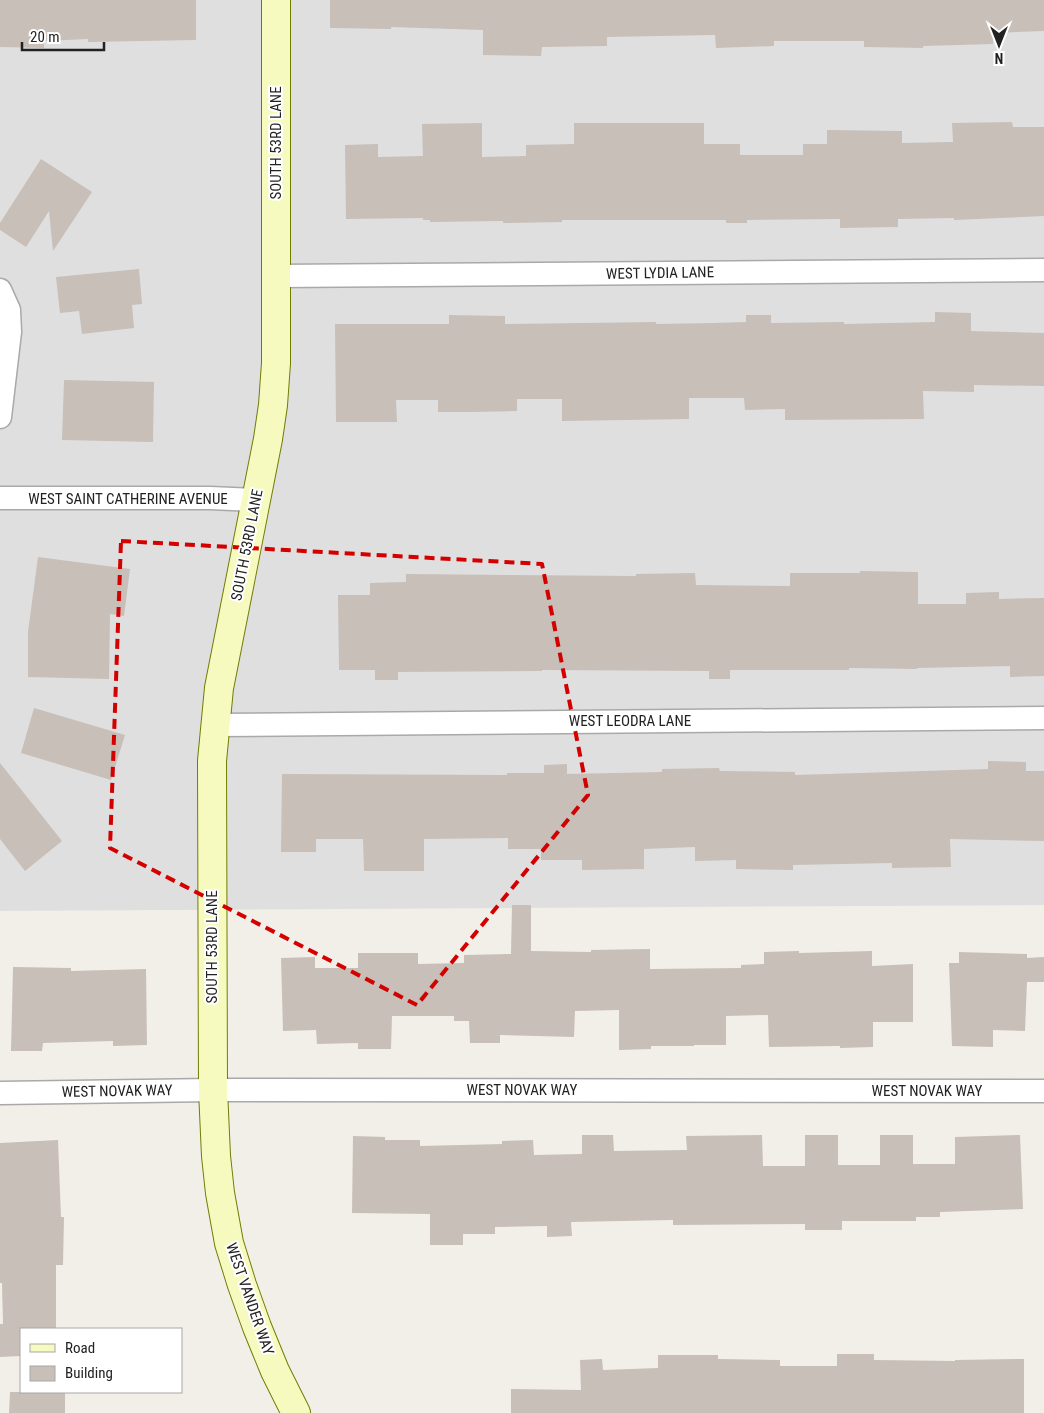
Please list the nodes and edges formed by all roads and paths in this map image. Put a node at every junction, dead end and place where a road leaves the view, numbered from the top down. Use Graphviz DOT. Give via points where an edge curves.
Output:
graph roads {
  1 [pos="276,0"];
  2 [pos="1044,270"];
  3 [pos="277,276"];
  4 [pos="0,291"];
  5 [pos="0,417"];
  6 [pos="0,498"];
  7 [pos="255,500"];
  8 [pos="1044,718"];
  9 [pos="215,725"];
  10 [pos="213,1090"];
  11 [pos="1044,1091"];
  12 [pos="0,1093"];
  13 [pos="296,1413"];
  1 -- 3 [label="street, SOUTH 53RD LANE"];
  2 -- 3 [label="street, WEST LYDIA LANE"];
  3 -- 7 [label="street, SOUTH 53RD LANE" via="273,405"];
  4 -- 5 [label="street" via="9,310 10,332"];
  6 -- 7 [label="street, WEST SAINT CATHERINE AVENUE"];
  7 -- 9 [label="street, SOUTH 53RD LANE" via="219,688"];
  8 -- 9 [label="street, WEST LEODRA LANE"];
  9 -- 10 [label="street, SOUTH 53RD LANE" via="212,761"];
  10 -- 11 [label="street, WEST NOVAK WAY"];
  10 -- 12 [label="street, WEST NOVAK WAY"];
  10 -- 13 [label="street, WEST VANDER WAY" via="216,1156 229,1243 256,1327"];
}
